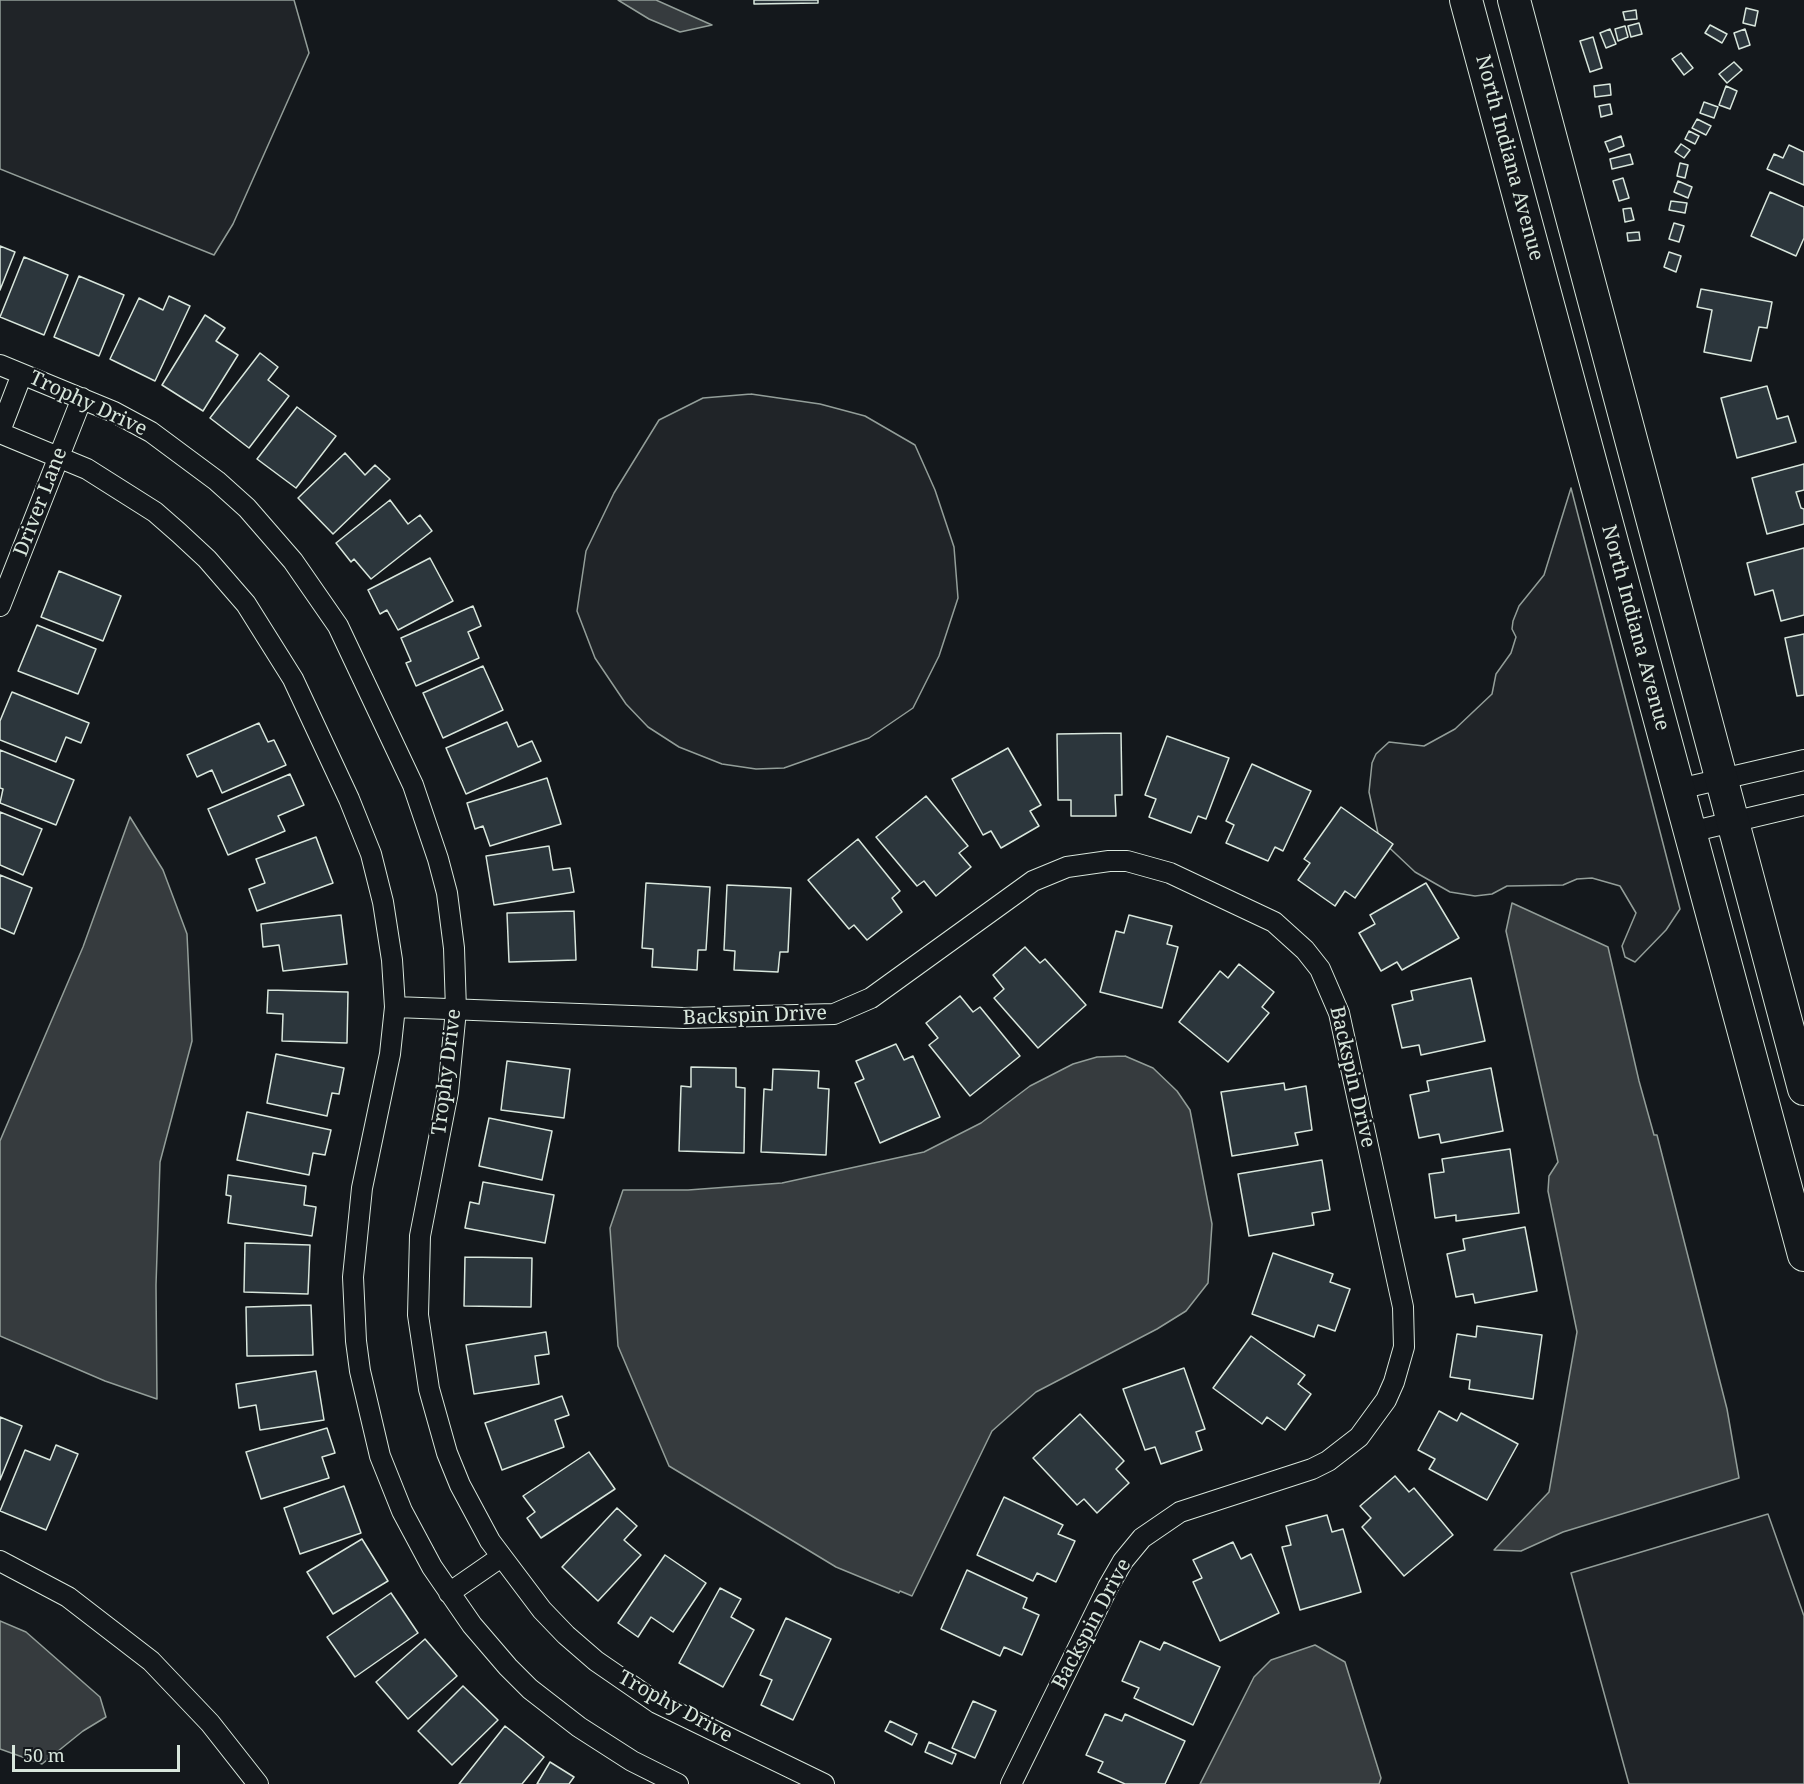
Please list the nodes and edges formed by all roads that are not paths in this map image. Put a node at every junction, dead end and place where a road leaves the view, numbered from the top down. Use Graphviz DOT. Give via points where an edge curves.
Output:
graph roads {
  1 [pos="1466,0"];
  2 [pos="1514,0"];
  3 [pos="0,365"];
  4 [pos="22,374"];
  5 [pos="82,398"];
  6 [pos="0,432"];
  7 [pos="58,457"];
  8 [pos="0,606"];
  9 [pos="1804,760"];
  10 [pos="1720,779"];
  11 [pos="1679,789"];
  12 [pos="1804,805"];
  13 [pos="1732,822"];
  14 [pos="1690,832"];
  15 [pos="395,1007"];
  16 [pos="456,1010"];
  17 [pos="1804,1089"];
  18 [pos="1804,1255"];
  19 [pos="501,1557"];
  20 [pos="0,1561"];
  21 [pos="449,1593"];
  22 [pos="258,1784"];
  23 [pos="678,1784"];
  24 [pos="824,1784"];
  25 [pos="1011,1784"];
  1 -- 11 [label="main road, North Indiana Avenue"];
  2 -- 10 [label="main road"];
  3 -- 4 [label="street, Trophy Drive"];
  4 -- 5 [label="street, Trophy Drive"];
  4 -- 6 [label="street"];
  5 -- 7 [label="street, Driver Lane"];
  5 -- 16 [label="street, Trophy Drive" via="151,432 217,481 286,552 338,626 413,785 435,850 451,921"];
  6 -- 7 [label="street"];
  7 -- 8 [label="street, Driver Lane"];
  7 -- 15 [label="street" via="121,489 179,533 246,604 269,637 311,716 371,854 388,927"];
  9 -- 10 [label="street"];
  10 -- 11 [label="street"];
  10 -- 13 [label="main road"];
  11 -- 14 [label="main road, North Indiana Avenue"];
  12 -- 13 [label="street"];
  13 -- 14 [label="street"];
  13 -- 17 [label="main road"];
  14 -- 18 [label="main road, North Indiana Avenue"];
  15 -- 16 [label="street, Backspin Drive"];
  15 -- 21 [label="street" via="387,1075 358,1217 353,1277 356,1341 367,1407 384,1465 416,1539"];
  16 -- 19 [label="street, Trophy Drive" via="448,1092 420,1236 417,1315 429,1389 447,1453 473,1512"];
  16 -- 25 [label="street, Backspin Drive" via="684,1018 834,1014 872,998 1033,881 1067,867 1109,861 1127,861 1170,873 1259,914 1288,933 1320,969 1339,1012 1403,1307 1404,1347 1395,1382 1359,1437 1328,1461 1180,1512 1142,1539 1108,1587"];
  19 -- 21 [label="street"];
  19 -- 24 [label="street, Trophy Drive" via="566,1635 629,1684 688,1719"];
  20 -- 22 [label="street" via="68,1597 151,1661 210,1723"];
  21 -- 23 [label="street" via="502,1660 546,1702 605,1745"];
}
